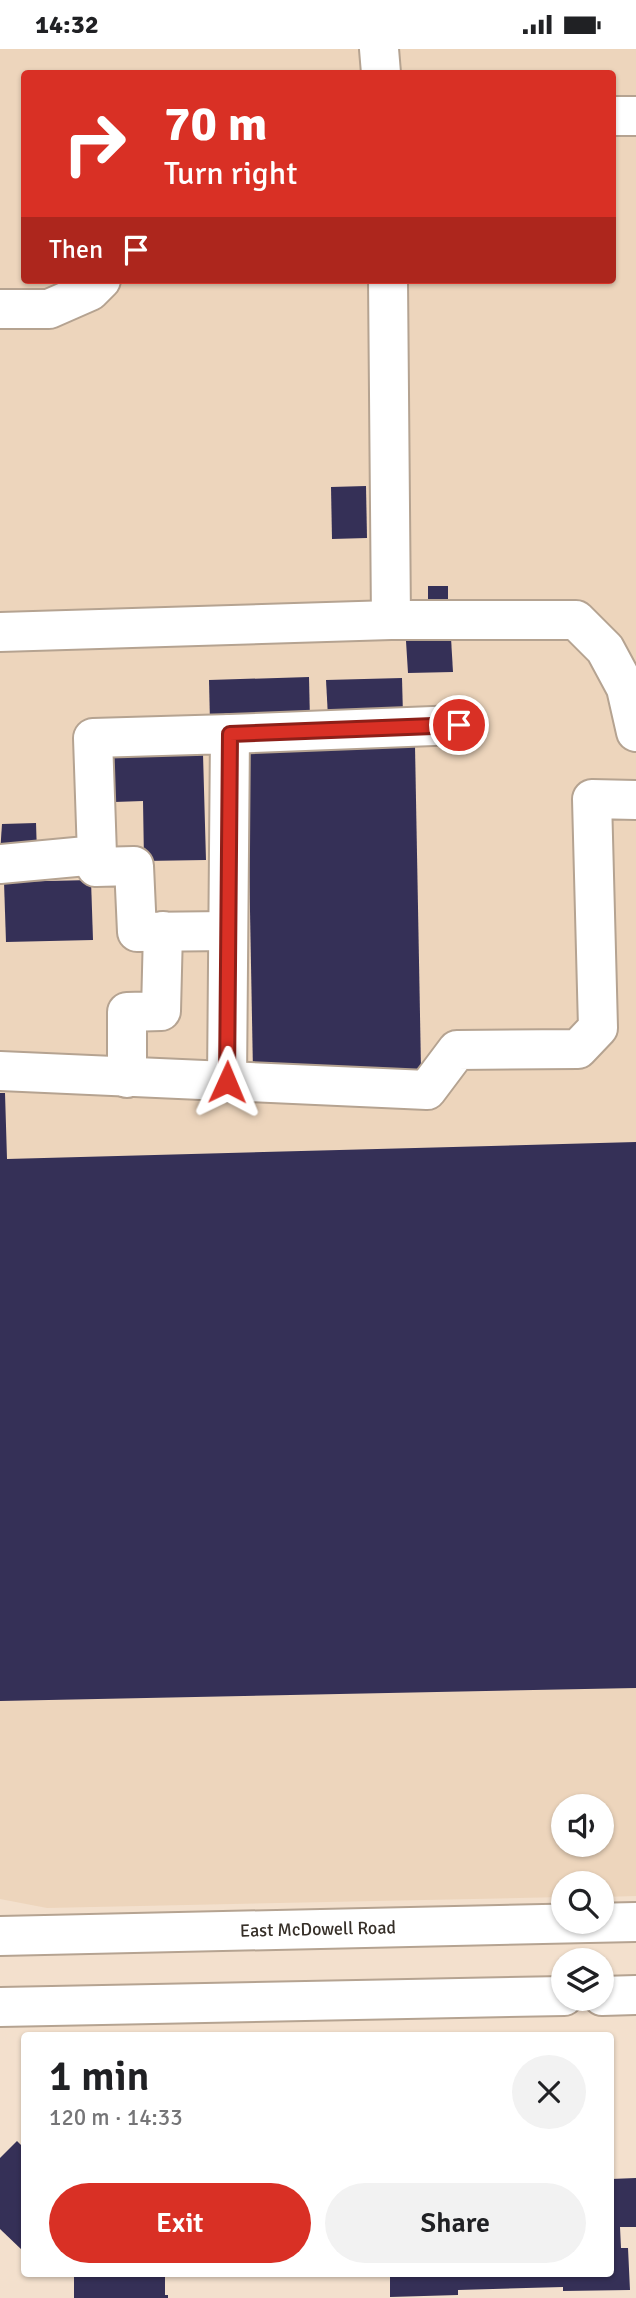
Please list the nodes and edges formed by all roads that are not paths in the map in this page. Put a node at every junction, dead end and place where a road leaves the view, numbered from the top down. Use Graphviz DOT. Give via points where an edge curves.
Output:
graph roads {
  1 [pos="379,49"];
  2 [pos="381,70"];
  3 [pos="616,116"];
  4 [pos="636,116"];
  5 [pos="97,284"];
  6 [pos="388,284"];
  7 [pos="0,309"];
  8 [pos="391,620"];
  9 [pos="0,632"];
  10 [pos="459,725"];
  11 [pos="636,732"];
  12 [pos="230,734"];
  13 [pos="636,800"];
  14 [pos="97,855"];
  15 [pos="0,864"];
  16 [pos="163,931"];
  17 [pos="228,931"];
  18 [pos="0,1071"];
  19 [pos="127,1078"];
  20 [pos="227,1082"];
  21 [pos="636,1922"];
  22 [pos="5,1934"];
  23 [pos="636,1995"];
  24 [pos="551,1996"];
  25 [pos="614,1996"];
  26 [pos="0,2007"];
  1 -- 2 [label="main road"];
  3 -- 4 [label="main road"];
  5 -- 7 [label="main road" via="49,309"];
  6 -- 8 [label="main road"];
  8 -- 9 [label="main road"];
  8 -- 11 [label="main road" via="576,620 605,649 621,678"];
  10 -- 12 [label="main road"];
  12 -- 14 [label="main road" via="93,738"];
  12 -- 17 [label="main road"];
  13 -- 20 [label="main road" via="592,799 598,1028 578,1049 457,1050 427,1090"];
  14 -- 15 [label="main road"];
  14 -- 16 [label="main road" via="96,867 134,866 137,932"];
  16 -- 17 [label="main road"];
  16 -- 19 [label="main road" via="161,1011 127,1012"];
  17 -- 20 [label="main road"];
  18 -- 19 [label="main road"];
  19 -- 20 [label="main road"];
  21 -- 22 [label="main road, East McDowell Road"];
  23 -- 25 [label="main road"];
  24 -- 26 [label="main road"];
}
